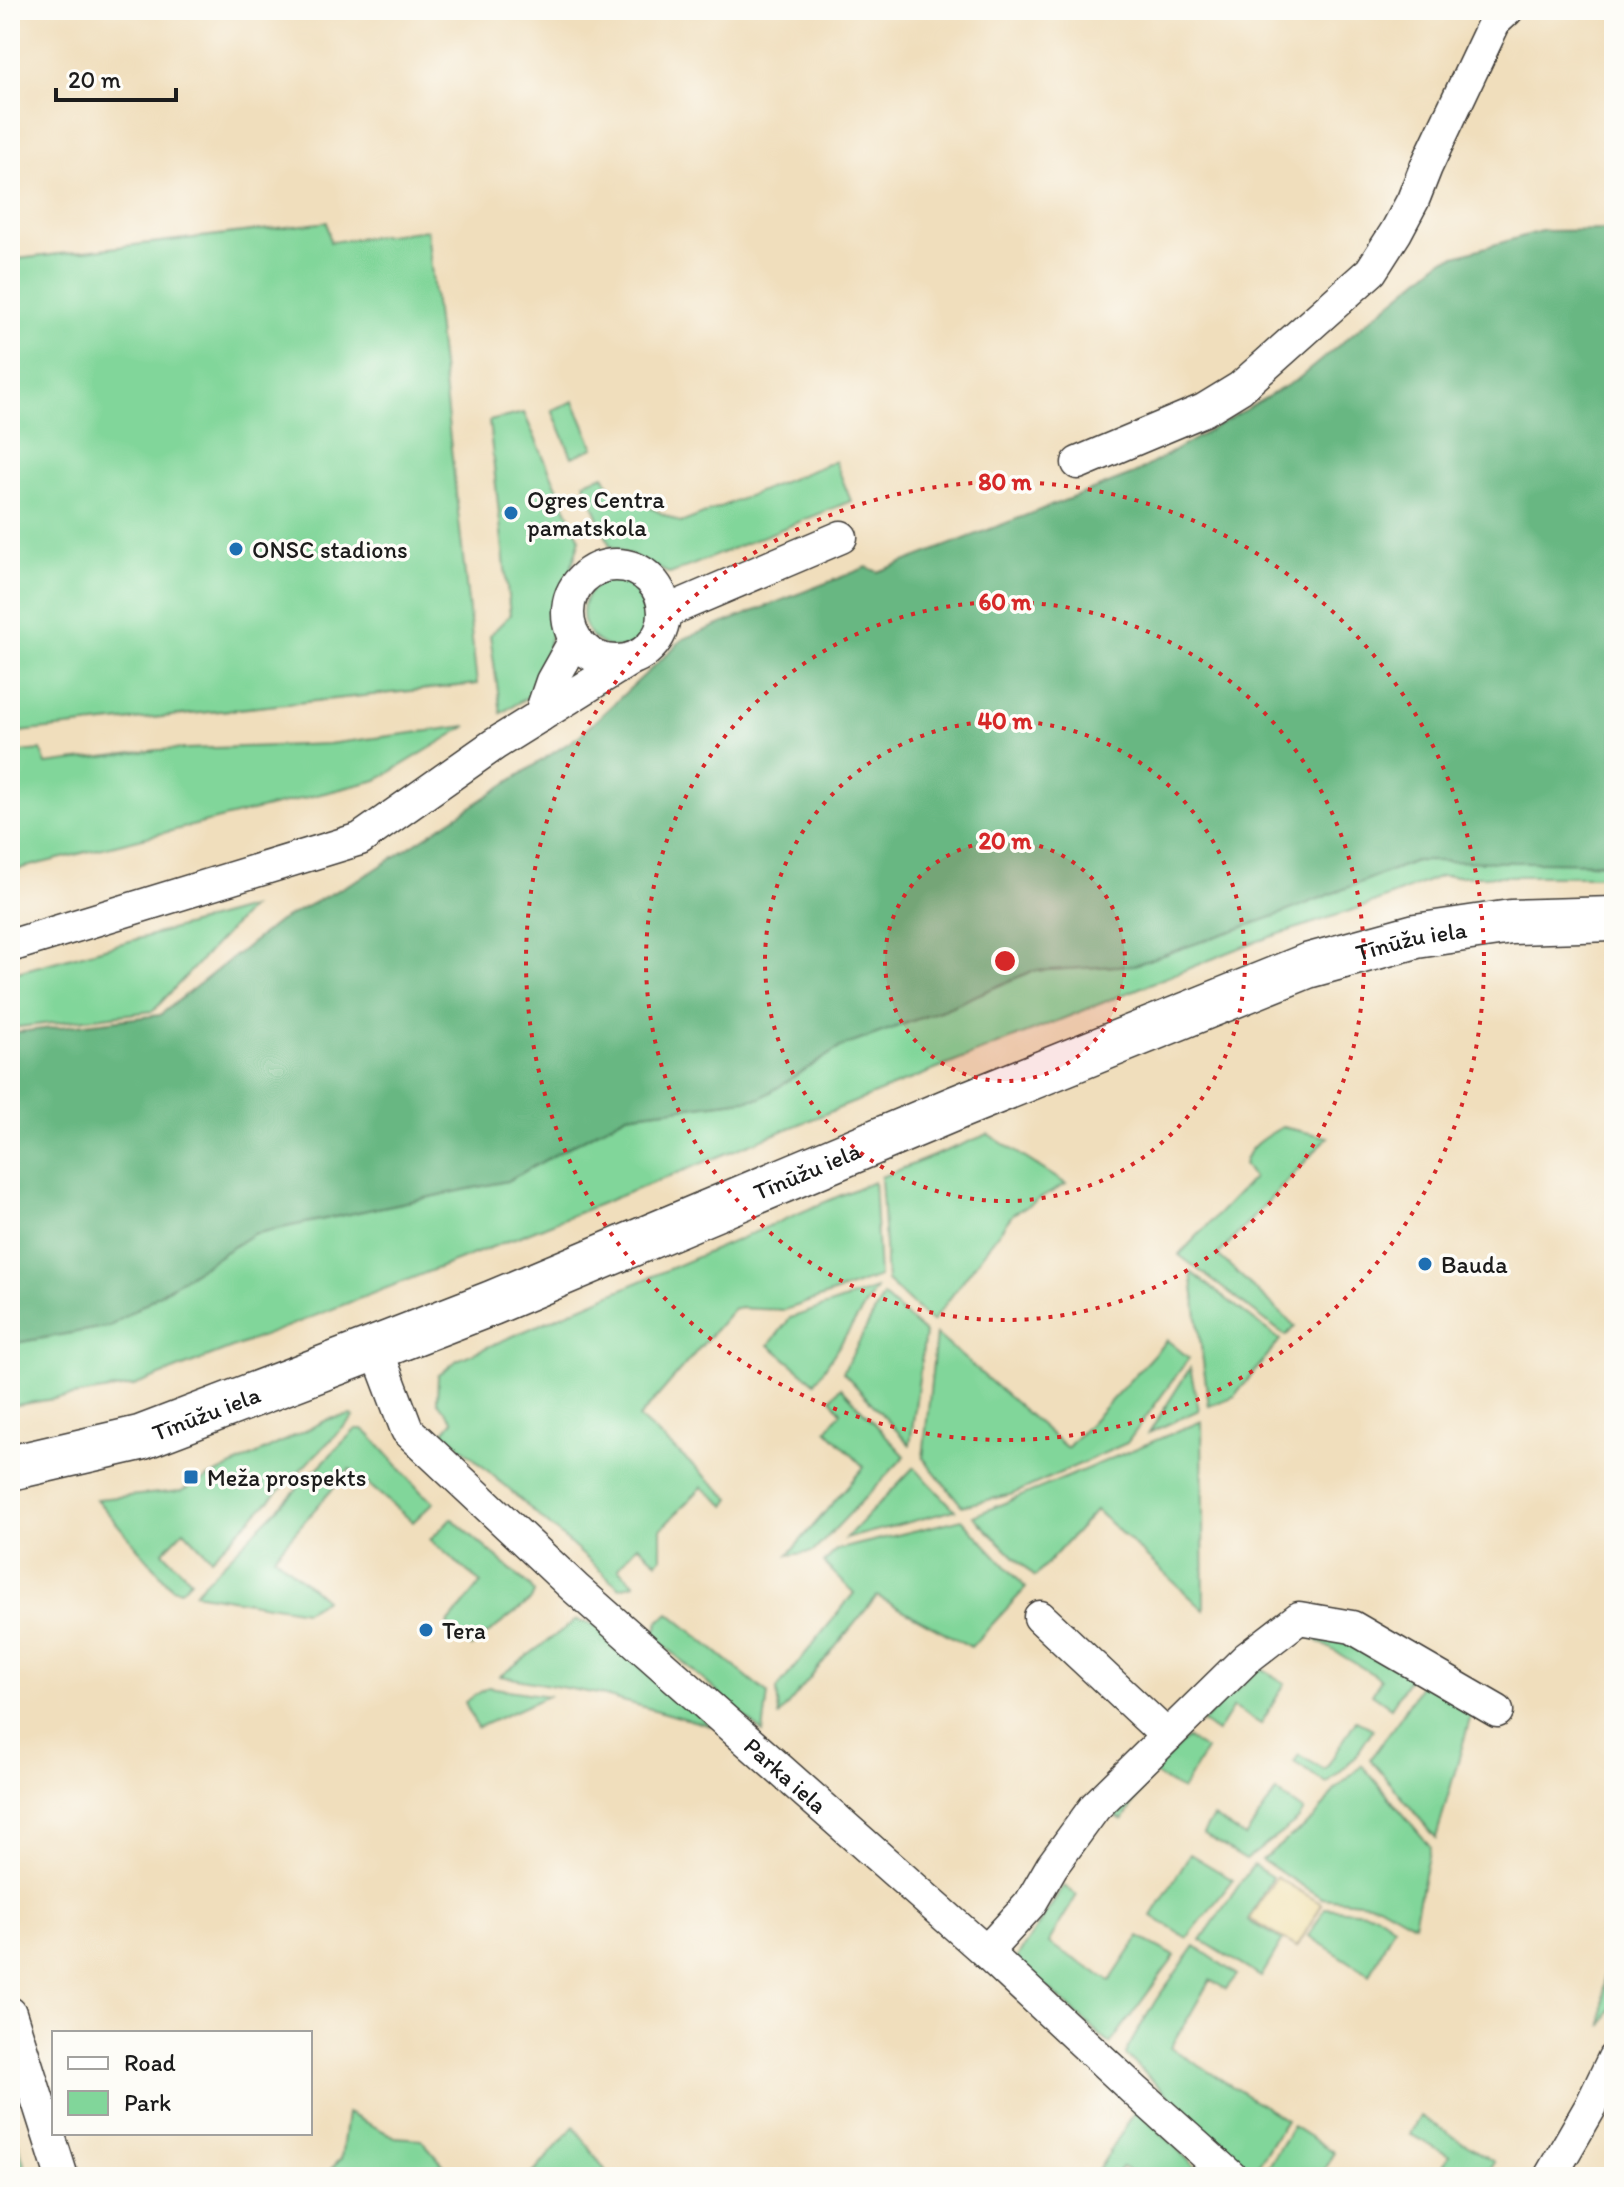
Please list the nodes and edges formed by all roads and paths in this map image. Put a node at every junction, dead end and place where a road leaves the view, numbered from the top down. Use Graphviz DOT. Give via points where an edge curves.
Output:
graph roads {
  1 [pos="1507,10"];
  2 [pos="1078,463"];
  3 [pos="841,537"];
  4 [pos="665,612"];
  5 [pos="575,640"];
  6 [pos="628,661"];
  7 [pos="540,716"];
  8 [pos="1614,919"];
  9 [pos="10,946"];
  10 [pos="376,1348"];
  11 [pos="10,1468"];
  12 [pos="1040,1617"];
  13 [pos="1497,1711"];
  14 [pos="1167,1736"];
  15 [pos="986,1952"];
  16 [pos="10,2013"];
  17 [pos="1614,2058"];
  18 [pos="62,2177"];
  19 [pos="1231,2177"];
  20 [pos="1550,2177"];
  1 -- 2 [label="street" via="1495,21 1413,200 1371,271 1240,388 1204,410"];
  3 -- 4 [label="street"];
  4 -- 5 [label="street" via="653,582 640,571 606,566 583,577 573,590 567,619"];
  4 -- 6 [label="street" via="655,642"];
  5 -- 6 [label="street" via="591,656"];
  5 -- 7 [label="street"];
  6 -- 7 [label="street"];
  7 -- 9 [label="street" via="360,839"];
  8 -- 10 [label="main road, Tīnūžu iela" via="1511,922 1416,936 1293,971"];
  10 -- 11 [label="main road, Tīnūžu iela" via="140,1438"];
  10 -- 15 [label="street, Parka iela" via="407,1430 575,1588"];
  12 -- 14 [label="street"];
  13 -- 14 [label="street" via="1352,1627 1299,1618 1247,1658"];
  14 -- 15 [label="street" via="1095,1807 1030,1904"];
  15 -- 19 [label="street, Parka iela"];
  16 -- 18 [label="street"];
  17 -- 20 [label="street"];
}
